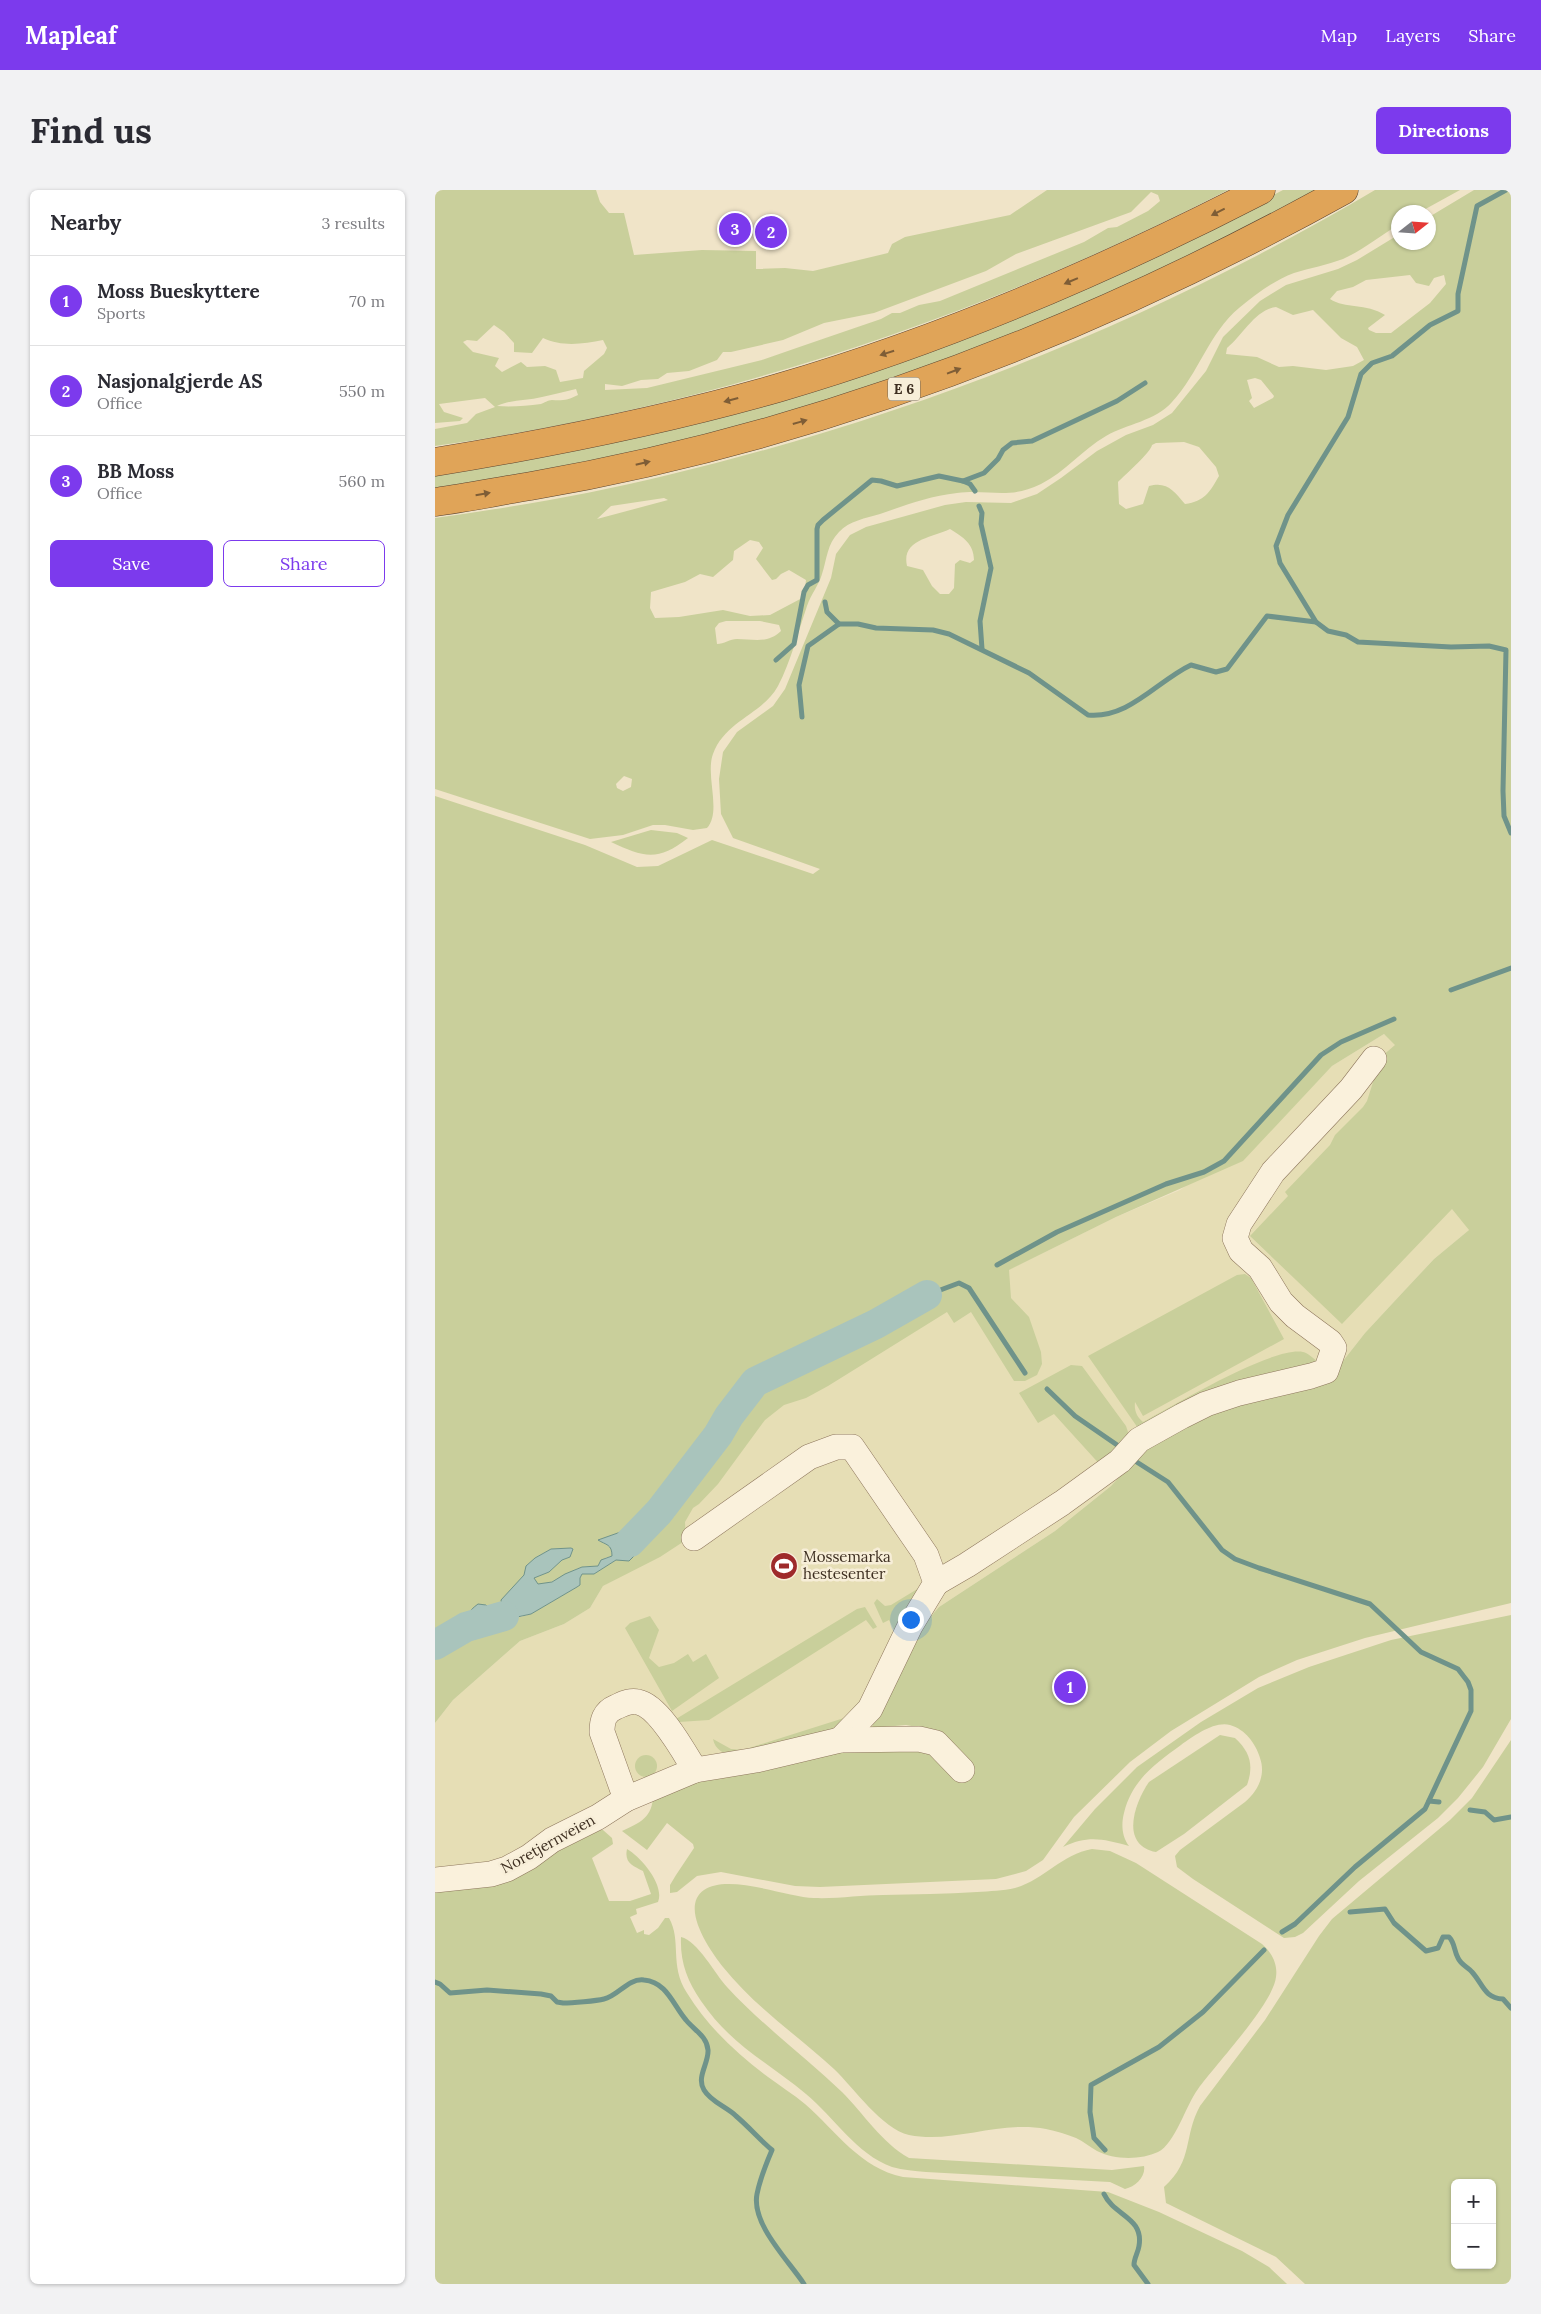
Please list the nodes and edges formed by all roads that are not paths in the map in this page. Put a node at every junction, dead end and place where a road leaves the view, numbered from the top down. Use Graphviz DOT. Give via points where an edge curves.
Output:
graph roads {
  1 [pos="1261,190"];
  2 [pos="1344,190"];
  3 [pos="435,462"];
  4 [pos="435,502"];
  5 [pos="1374,1059"];
  6 [pos="694,1538"];
  7 [pos="935,1583"];
  8 [pos="840,1740"];
  9 [pos="695,1770"];
  10 [pos="962,1770"];
  11 [pos="626,1799"];
  12 [pos="435,1880"];
  1 -- 3 [label="highway, one-way" via="1109,265 999,312 893,351 779,388 678,414 565,440"];
  4 -- 2 [label="highway, E 6, one-way" via="593,475 712,447 921,384 1033,342 1187,273"];
  5 -- 7 [label="street" via="1351,1089 1273,1172 1239,1224 1235,1238 1241,1251 1261,1268 1281,1302 1330,1342 1334,1348 1326,1371 1239,1393 1182,1416 1139,1440 1120,1461 1061,1503"];
  6 -- 7 [label="street" via="809,1457 837,1447 852,1447 926,1556"];
  7 -- 8 [label="street" via="910,1626 870,1709"];
  8 -- 9 [label="street, Noretjernveien" via="756,1760"];
  8 -- 10 [label="street, Noretjernveien" via="919,1739 935,1743"];
  9 -- 11 [label="street, Noretjernveien"];
  9 -- 11 [label="street" via="663,1722 648,1706 628,1702 609,1710 602,1722 602,1732"];
  11 -- 12 [label="street, Noretjernveien" via="507,1869 491,1874"];
}
